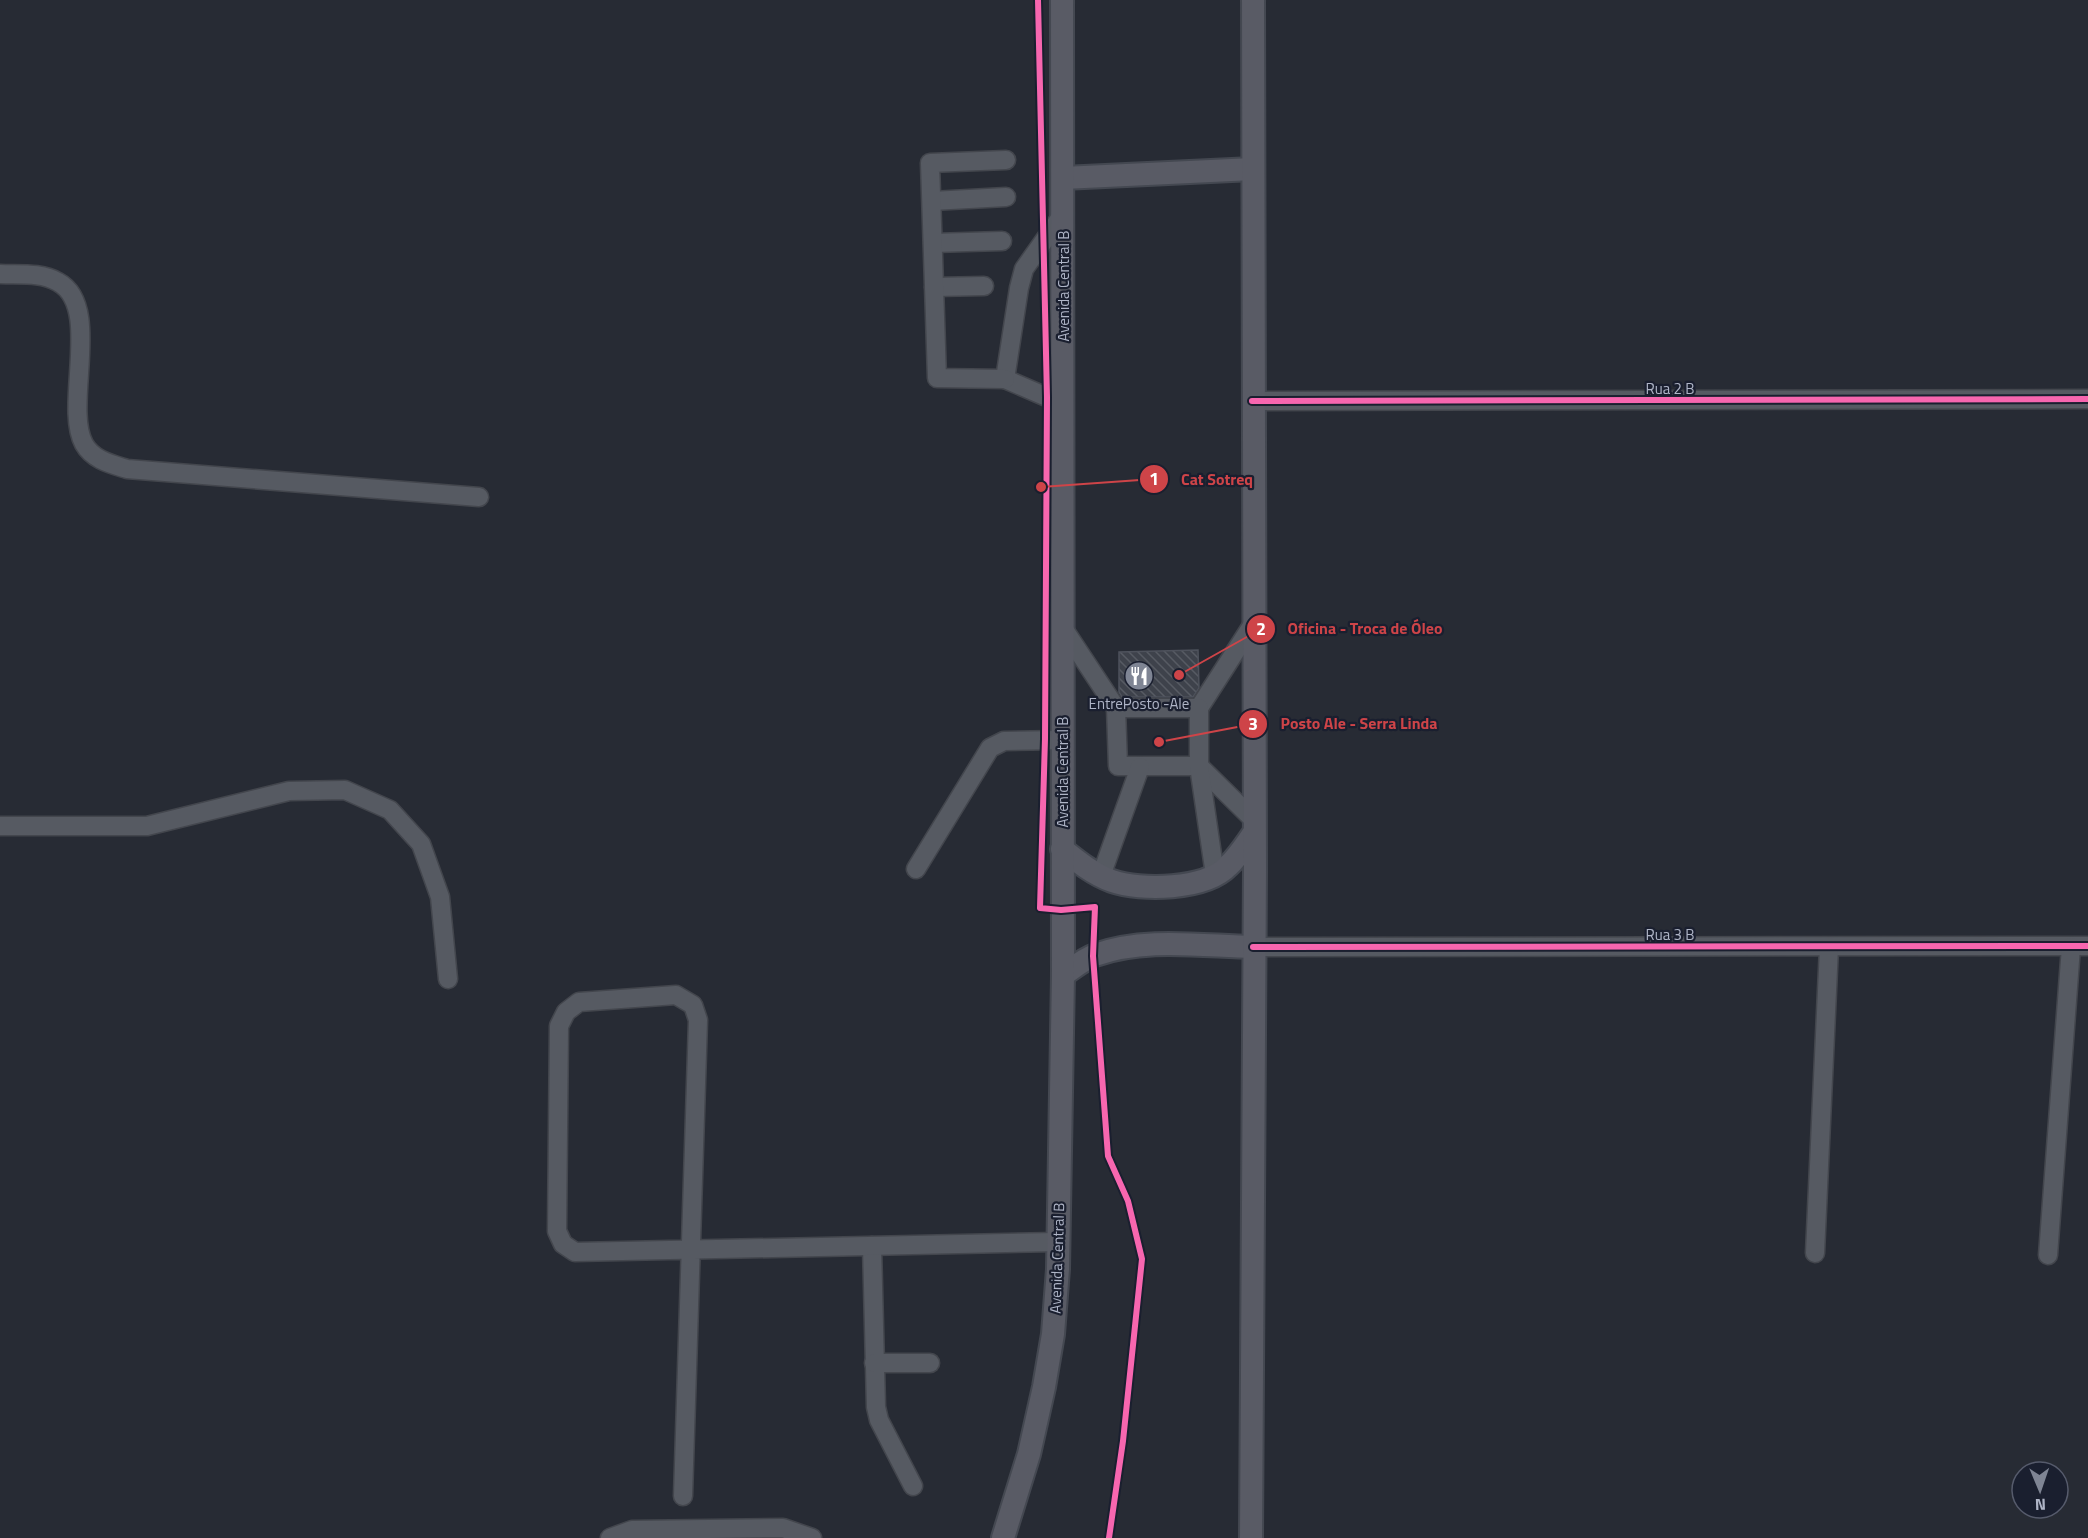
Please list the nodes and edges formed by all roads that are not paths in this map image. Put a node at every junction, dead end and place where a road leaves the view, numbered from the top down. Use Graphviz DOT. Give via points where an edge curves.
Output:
graph roads {
  1 [pos="1062,0"];
  2 [pos="1252,0"];
  3 [pos="1006,160"];
  4 [pos="1253,169"];
  5 [pos="1063,178"];
  6 [pos="1006,197"];
  7 [pos="932,201"];
  8 [pos="1063,214"];
  9 [pos="1002,241"];
  10 [pos="933,243"];
  11 [pos="0,274"];
  12 [pos="984,286"];
  13 [pos="934,287"];
  14 [pos="1005,379"];
  15 [pos="2088,399"];
  16 [pos="1252,401"];
  17 [pos="1064,404"];
  18 [pos="479,497"];
  19 [pos="1253,624"];
  20 [pos="1063,628"];
  21 [pos="1116,708"];
  22 [pos="1199,708"];
  23 [pos="1062,740"];
  24 [pos="1199,766"];
  25 [pos="1140,767"];
  26 [pos="0,826"];
  27 [pos="1254,827"];
  28 [pos="1062,849"];
  29 [pos="916,869"];
  30 [pos="1215,875"];
  31 [pos="1101,876"];
  32 [pos="2079,946"];
  33 [pos="1253,947"];
  34 [pos="1829,947"];
  35 [pos="1063,975"];
  36 [pos="448,979"];
  37 [pos="1058,1242"];
  38 [pos="872,1246"];
  39 [pos="688,1249"];
  40 [pos="1815,1253"];
  41 [pos="2048,1255"];
  42 [pos="874,1363"];
  43 [pos="930,1363"];
  44 [pos="913,1486"];
  45 [pos="683,1496"];
  46 [pos="610,1538"];
  47 [pos="812,1538"];
  48 [pos="1003,1538"];
  49 [pos="1251,1538"];
  1 -- 5 [label="main road, Avenida Central B"];
  2 -- 4 [label="main road"];
  3 -- 7 [label="street" via="930,163"];
  4 -- 5 [label="main road"];
  4 -- 16 [label="main road"];
  5 -- 8 [label="main road, Avenida Central B"];
  6 -- 7 [label="street"];
  7 -- 10 [label="street"];
  8 -- 14 [label="street" via="1024,269"];
  8 -- 17 [label="main road, Avenida Central B"];
  9 -- 10 [label="street"];
  10 -- 13 [label="street"];
  11 -- 18 [label="street" via="41,275 60,282 72,297 79,319 79,424 84,444 100,460 127,469"];
  12 -- 13 [label="street"];
  13 -- 14 [label="street" via="937,378"];
  14 -- 17 [label="street"];
  15 -- 16 [label="street, Rua 2 B"];
  16 -- 19 [label="main road"];
  17 -- 20 [label="main road, Avenida Central B"];
  19 -- 22 [label="street"];
  19 -- 27 [label="main road"];
  20 -- 21 [label="street"];
  20 -- 23 [label="main road, Avenida Central B"];
  21 -- 22 [label="street"];
  21 -- 25 [label="street" via="1118,766"];
  22 -- 24 [label="street"];
  23 -- 28 [label="main road, Avenida Central B"];
  23 -- 29 [label="street" via="1004,741 990,748"];
  24 -- 25 [label="street"];
  24 -- 27 [label="street"];
  24 -- 30 [label="street"];
  25 -- 31 [label="street"];
  26 -- 36 [label="street" via="147,826 289,790 345,790 390,810 421,844 440,897"];
  27 -- 30 [label="main road" via="1228,868"];
  27 -- 33 [label="main road"];
  28 -- 31 [label="main road"];
  28 -- 35 [label="main road, Avenida Central B"];
  30 -- 31 [label="main road" via="1181,885 1138,886"];
  32 -- 34 [label="street, Rua 3 B"];
  32 -- 41 [label="street"];
  33 -- 34 [label="street, Rua 3 B"];
  33 -- 35 [label="main road" via="1123,947 1093,956"];
  33 -- 49 [label="main road"];
  34 -- 40 [label="street"];
  35 -- 37 [label="main road, Avenida Central B"];
  37 -- 38 [label="street"];
  37 -- 48 [label="main road, Avenida Central B" via="1050,1359 1029,1454"];
  38 -- 39 [label="street"];
  38 -- 42 [label="street"];
  39 -- 39 [label="street" via="575,1251 563,1244 557,1231 558,1026 566,1012 579,1002 676,995 693,1005 698,1020"];
  39 -- 45 [label="street"];
  42 -- 43 [label="street"];
  42 -- 44 [label="street" via="879,1420"];
  46 -- 47 [label="street" via="632,1530 783,1528"];
}
